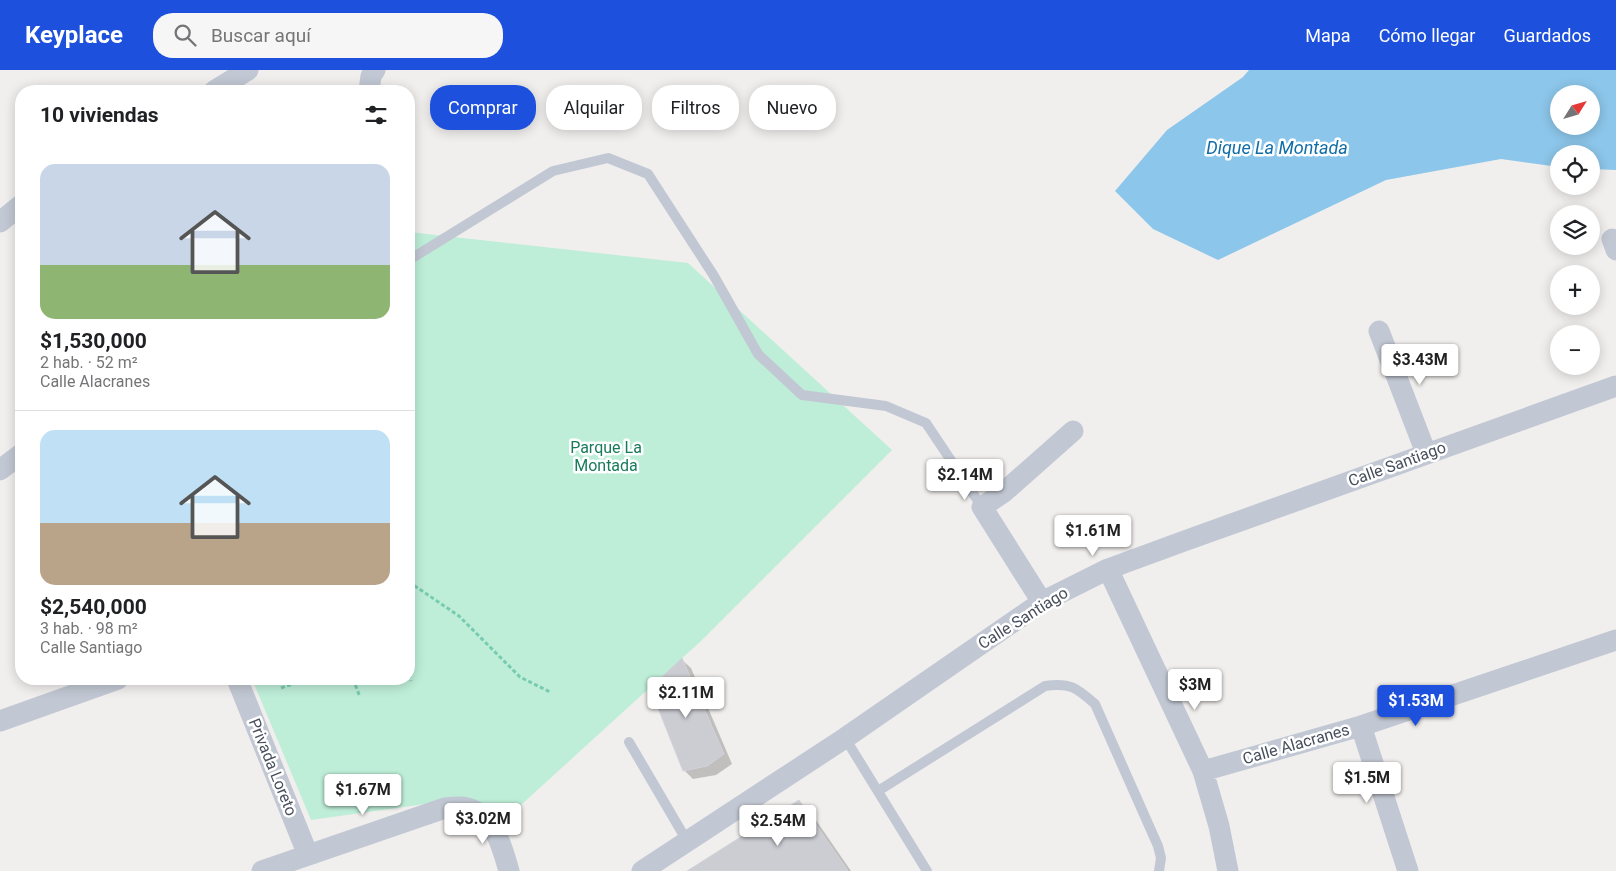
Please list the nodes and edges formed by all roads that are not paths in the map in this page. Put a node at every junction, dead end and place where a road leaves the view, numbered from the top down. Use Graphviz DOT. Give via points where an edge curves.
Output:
graph roads {
  1 [pos="248,70"];
  2 [pos="375,70"];
  3 [pos="224,85"];
  4 [pos="369,85"];
  5 [pos="15,210"];
  6 [pos="0,222"];
  7 [pos="415,256"];
  8 [pos="1379,331"];
  9 [pos="1616,386"];
  10 [pos="1073,430"];
  11 [pos="1426,453"];
  12 [pos="15,459"];
  13 [pos="0,470"];
  14 [pos="982,507"];
  15 [pos="1108,569"];
  16 [pos="1042,602"];
  17 [pos="1616,640"];
  18 [pos="101,685"];
  19 [pos="239,685"];
  20 [pos="0,721"];
  21 [pos="1361,726"];
  22 [pos="845,738"];
  23 [pos="629,742"];
  24 [pos="1202,771"];
  25 [pos="878,791"];
  26 [pos="687,841"];
  27 [pos="308,854"];
  28 [pos="262,871"];
  29 [pos="509,871"];
  30 [pos="642,871"];
  31 [pos="927,871"];
  32 [pos="1159,871"];
  33 [pos="1228,871"];
  34 [pos="1408,871"];
  1 -- 3 [label="street"];
  2 -- 4 [label="street"];
  5 -- 6 [label="street"];
  7 -- 14 [label="lane" via="553,171 608,158 648,174 714,276 758,354 802,395 886,406 926,423"];
  8 -- 11 [label="street"];
  9 -- 11 [label="street, Calle Santiago"];
  10 -- 14 [label="street" via="1004,492"];
  11 -- 15 [label="street, Calle Santiago"];
  12 -- 13 [label="street"];
  14 -- 16 [label="street"];
  15 -- 16 [label="street, Calle Santiago"];
  15 -- 24 [label="street"];
  16 -- 22 [label="street, Calle Santiago"];
  17 -- 21 [label="street, Calle Alacranes"];
  18 -- 20 [label="street"];
  19 -- 27 [label="street, Privada Loreto"];
  21 -- 24 [label="street, Calle Alacranes"];
  21 -- 34 [label="street"];
  22 -- 25 [label="lane"];
  22 -- 26 [label="street, Calle Santiago"];
  23 -- 26 [label="lane"];
  24 -- 33 [label="street" via="1219,826"];
  25 -- 31 [label="lane"];
  25 -- 32 [label="lane" via="1045,686 1060,684 1078,689 1095,704 1158,846 1161,858"];
  26 -- 30 [label="street, Calle Santiago"];
  27 -- 28 [label="street"];
  27 -- 29 [label="street" via="445,808 460,806 470,808 485,818 499,837"];
}
